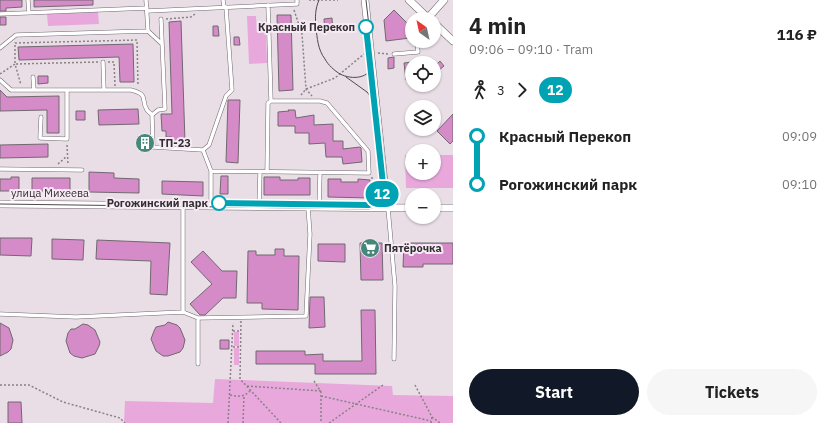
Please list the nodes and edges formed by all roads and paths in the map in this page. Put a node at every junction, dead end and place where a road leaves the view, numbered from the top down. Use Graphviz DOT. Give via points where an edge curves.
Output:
graph roads {
  1 [pos="28,0"];
  2 [pos="146,0"];
  3 [pos="223,0"];
  4 [pos="297,0"];
  5 [pos="309,0"];
  6 [pos="338,0"];
  7 [pos="365,0"];
  8 [pos="409,0"];
  9 [pos="444,0"];
  10 [pos="292,4"];
  11 [pos="268,5"];
  12 [pos="225,7"];
  13 [pos="201,8"];
  14 [pos="147,9"];
  15 [pos="422,12"];
  16 [pos="434,12"];
  17 [pos="29,13"];
  18 [pos="0,14"];
  19 [pos="161,19"];
  20 [pos="441,30"];
  21 [pos="148,31"];
  22 [pos="453,41"];
  23 [pos="162,44"];
  24 [pos="0,48"];
  25 [pos="418,48"];
  26 [pos="394,54"];
  27 [pos="358,60"];
  28 [pos="103,62"];
  29 [pos="15,64"];
  30 [pos="0,74"];
  31 [pos="34,77"];
  32 [pos="0,80"];
  33 [pos="306,89"];
  34 [pos="22,90"];
  35 [pos="34,90"];
  36 [pos="67,90"];
  37 [pos="104,90"];
  38 [pos="115,90"];
  39 [pos="138,92"];
  40 [pos="271,101"];
  41 [pos="296,101"];
  42 [pos="317,101"];
  43 [pos="152,114"];
  44 [pos="41,117"];
  45 [pos="67,139"];
  46 [pos="203,150"];
  47 [pos="67,156"];
  48 [pos="0,169"];
  49 [pos="53,170"];
  50 [pos="68,170"];
  51 [pos="82,170"];
  52 [pos="211,171"];
  53 [pos="260,172"];
  54 [pos="267,172"];
  55 [pos="320,173"];
  56 [pos="372,177"];
  57 [pos="388,190"];
  58 [pos="400,198"];
  59 [pos="0,204"];
  60 [pos="371,204"];
  61 [pos="183,205"];
  62 [pos="211,206"];
  63 [pos="259,206"];
  64 [pos="308,207"];
  65 [pos="319,207"];
  66 [pos="388,208"];
  67 [pos="405,208"];
  68 [pos="441,208"];
  69 [pos="453,208"];
  70 [pos="183,312"];
  71 [pos="0,314"];
  72 [pos="241,316"];
  73 [pos="234,317"];
  74 [pos="198,318"];
  75 [pos="233,331"];
  76 [pos="241,331"];
  77 [pos="233,347"];
  78 [pos="240,347"];
  79 [pos="394,359"];
  80 [pos="198,364"];
  81 [pos="314,381"];
  82 [pos="0,384"];
  83 [pos="383,384"];
  84 [pos="415,385"];
  85 [pos="247,386"];
  86 [pos="250,391"];
  87 [pos="320,391"];
  88 [pos="230,395"];
  89 [pos="244,395"];
  90 [pos="321,396"];
  91 [pos="356,404"];
  92 [pos="432,417"];
  93 [pos="431,422"];
  94 [pos="125,423"];
  95 [pos="228,423"];
  96 [pos="243,423"];
  97 [pos="281,423"];
  98 [pos="320,423"];
  99 [pos="329,423"];
  100 [pos="440,423"];
  1 -- 17 [label="lane"];
  2 -- 14 [label="lane"];
  3 -- 12 [label="lane"];
  4 -- 10 [label="lane" via="297,4"];
  5 -- 6 [label="path"];
  7 -- 60 [label="street" via="385,191 379,203"];
  8 -- 15 [label="street"];
  9 -- 16 [label="street"];
  10 -- 11 [label="lane"];
  10 -- 33 [label="path" via="302,34"];
  11 -- 12 [label="lane"];
  11 -- 40 [label="lane"];
  12 -- 13 [label="lane"];
  12 -- 46 [label="lane" via="232,90 226,96 209,145"];
  13 -- 14 [label="lane"];
  13 -- 19 [label="path" via="192,17"];
  14 -- 17 [label="lane"];
  14 -- 21 [label="lane"];
  17 -- 18 [label="lane"];
  19 -- 23 [label="lane"];
  20 -- 22 [label="street"];
  21 -- 23 [label="lane"];
  21 -- 24 [label="lane" via="16,35"];
  23 -- 43 [label="lane" via="165,109"];
  25 -- 26 [label="lane" via="418,52"];
  27 -- 33 [label="path" via="335,78"];
  28 -- 29 [label="path"];
  28 -- 37 [label="lane"];
  28 -- 38 [label="path" via="114,62"];
  29 -- 30 [label="path"];
  29 -- 34 [label="path"];
  29 -- 39 [label="path" via="15,43 137,40"];
  31 -- 35 [label="lane"];
  32 -- 34 [label="lane" via="11,90"];
  33 -- 41 [label="path"];
  33 -- 42 [label="path"];
  34 -- 35 [label="lane"];
  35 -- 36 [label="lane"];
  36 -- 37 [label="lane"];
  36 -- 45 [label="lane"];
  37 -- 38 [label="lane"];
  38 -- 39 [label="lane"];
  39 -- 43 [label="lane" via="144,98 147,110"];
  40 -- 41 [label="lane"];
  40 -- 54 [label="lane" via="268,103"];
  41 -- 42 [label="lane"];
  42 -- 55 [label="lane" via="327,103 364,145 368,151 369,173"];
  43 -- 46 [label="lane" via="153,147"];
  44 -- 45 [label="lane" via="40,138"];
  45 -- 47 [label="path"];
  46 -- 52 [label="lane"];
  47 -- 49 [label="path"];
  47 -- 50 [label="path"];
  48 -- 49 [label="lane"];
  49 -- 50 [label="lane"];
  50 -- 51 [label="lane"];
  52 -- 53 [label="lane"];
  52 -- 62 [label="lane"];
  53 -- 54 [label="lane"];
  53 -- 63 [label="lane"];
  54 -- 55 [label="lane"];
  55 -- 65 [label="lane"];
  56 -- 60 [label="path"];
  57 -- 58 [label="path"];
  59 -- 61 [label="street, улица Михеева"];
  60 -- 65 [label="street, улица Михеева"];
  60 -- 66 [label="street, улица Михеева"];
  61 -- 62 [label="street, улица Михеева"];
  61 -- 70 [label="lane"];
  62 -- 63 [label="street, улица Михеева"];
  63 -- 64 [label="street, улица Михеева"];
  64 -- 65 [label="street, улица Михеева"];
  64 -- 72 [label="lane" via="310,234 306,316"];
  66 -- 67 [label="street, улица Михеева"];
  66 -- 79 [label="lane" via="395,286"];
  68 -- 69 [label="street"];
  70 -- 71 [label="lane" via="76,317"];
  70 -- 74 [label="lane"];
  72 -- 73 [label="lane"];
  72 -- 76 [label="path"];
  73 -- 74 [label="lane"];
  73 -- 75 [label="path"];
  74 -- 80 [label="lane"];
  75 -- 76 [label="path"];
  75 -- 77 [label="path"];
  76 -- 78 [label="path"];
  77 -- 78 [label="path"];
  77 -- 88 [label="path"];
  78 -- 85 [label="path" via="240,379"];
  81 -- 87 [label="path"];
  82 -- 94 [label="path" via="29,385 63,402 120,418"];
  83 -- 91 [label="path"];
  84 -- 92 [label="path"];
  85 -- 86 [label="path"];
  85 -- 87 [label="path"];
  86 -- 89 [label="path"];
  86 -- 97 [label="path"];
  87 -- 90 [label="path"];
  88 -- 89 [label="path"];
  88 -- 95 [label="path"];
  89 -- 96 [label="path"];
  90 -- 91 [label="path"];
  90 -- 98 [label="path"];
  91 -- 93 [label="path"];
  91 -- 99 [label="path"];
  92 -- 93 [label="path"];
  92 -- 100 [label="path"];
}
